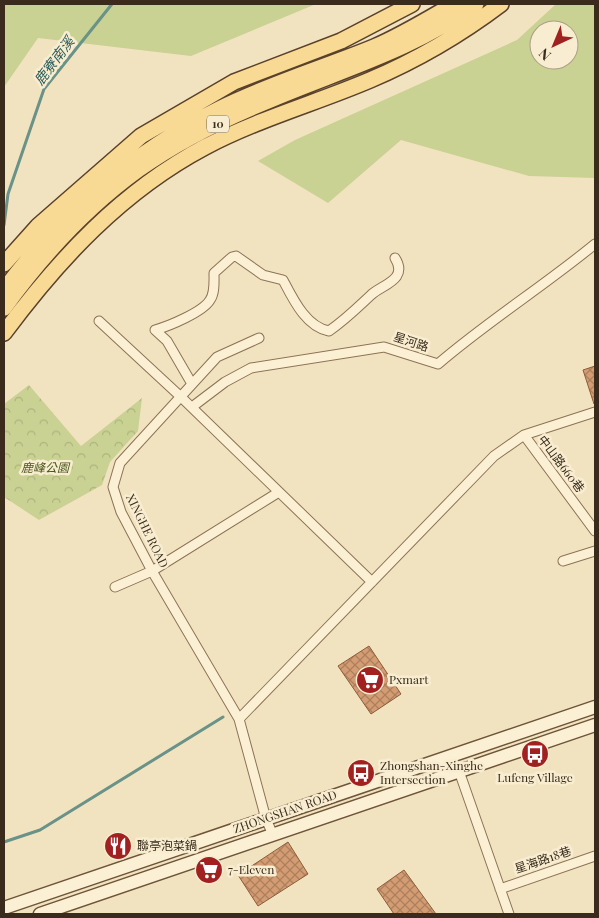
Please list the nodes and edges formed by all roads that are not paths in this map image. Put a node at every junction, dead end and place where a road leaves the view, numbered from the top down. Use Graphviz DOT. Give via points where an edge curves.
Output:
graph roads {
  1 [pos="412,4"];
  2 [pos="454,4"];
  3 [pos="476,4"];
  4 [pos="501,4"];
  5 [pos="595,244"];
  6 [pos="396,258"];
  7 [pos="4,264"];
  8 [pos="4,290"];
  9 [pos="4,308"];
  10 [pos="99,321"];
  11 [pos="4,333"];
  12 [pos="259,338"];
  13 [pos="192,384"];
  14 [pos="182,396"];
  15 [pos="192,407"];
  16 [pos="595,412"];
  17 [pos="524,435"];
  18 [pos="279,492"];
  19 [pos="595,531"];
  20 [pos="595,551"];
  21 [pos="563,561"];
  22 [pos="152,572"];
  23 [pos="372,582"];
  24 [pos="115,587"];
  25 [pos="595,707"];
  26 [pos="239,719"];
  27 [pos="595,725"];
  28 [pos="459,771"];
  29 [pos="266,819"];
  30 [pos="273,835"];
  31 [pos="595,856"];
  32 [pos="500,888"];
  33 [pos="4,908"];
  34 [pos="40,914"];
  35 [pos="508,914"];
  1 -- 7 [label="main road" via="341,41 234,82 140,136 38,226"];
  2 -- 8 [label="main road, 10" via="397,36 262,90 176,132 120,170 68,217 31,253"];
  3 -- 9 [label="main road, 10" via="400,48 267,101 138,170 78,222 42,260"];
  4 -- 11 [label="main road" via="433,50 370,80 232,135 163,173 125,200 72,250"];
  5 -- 15 [label="street, 星河路" via="438,364 384,346 251,368 225,382"];
  6 -- 13 [label="street" via="397,275 329,331 321,330 297,306 283,280 262,275 236,256 232,257 214,273 211,299 201,309 155,330 167,341"];
  10 -- 14 [label="street"];
  12 -- 13 [label="street, XINGHE ROAD" via="217,357"];
  13 -- 14 [label="street, XINGHE ROAD"];
  14 -- 15 [label="street"];
  14 -- 22 [label="street, XINGHE ROAD" via="120,464 113,487 121,512"];
  15 -- 18 [label="street"];
  16 -- 17 [label="street"];
  17 -- 19 [label="street, 中山路660巷"];
  17 -- 23 [label="street" via="494,456"];
  18 -- 22 [label="street"];
  18 -- 23 [label="street"];
  20 -- 21 [label="street"];
  22 -- 24 [label="street"];
  22 -- 26 [label="street, XINGHE ROAD"];
  23 -- 26 [label="street"];
  25 -- 29 [label="street, ZHONGSHAN ROAD"];
  26 -- 29 [label="street, XINGHE ROAD"];
  27 -- 28 [label="street, ZHONGSHAN ROAD"];
  28 -- 30 [label="street, ZHONGSHAN ROAD"];
  28 -- 32 [label="street"];
  29 -- 30 [label="street, XINGHE ROAD"];
  29 -- 33 [label="street, ZHONGSHAN ROAD"];
  30 -- 34 [label="street, ZHONGSHAN ROAD"];
  31 -- 32 [label="street, 星海路18巷"];
  32 -- 35 [label="street"];
}
